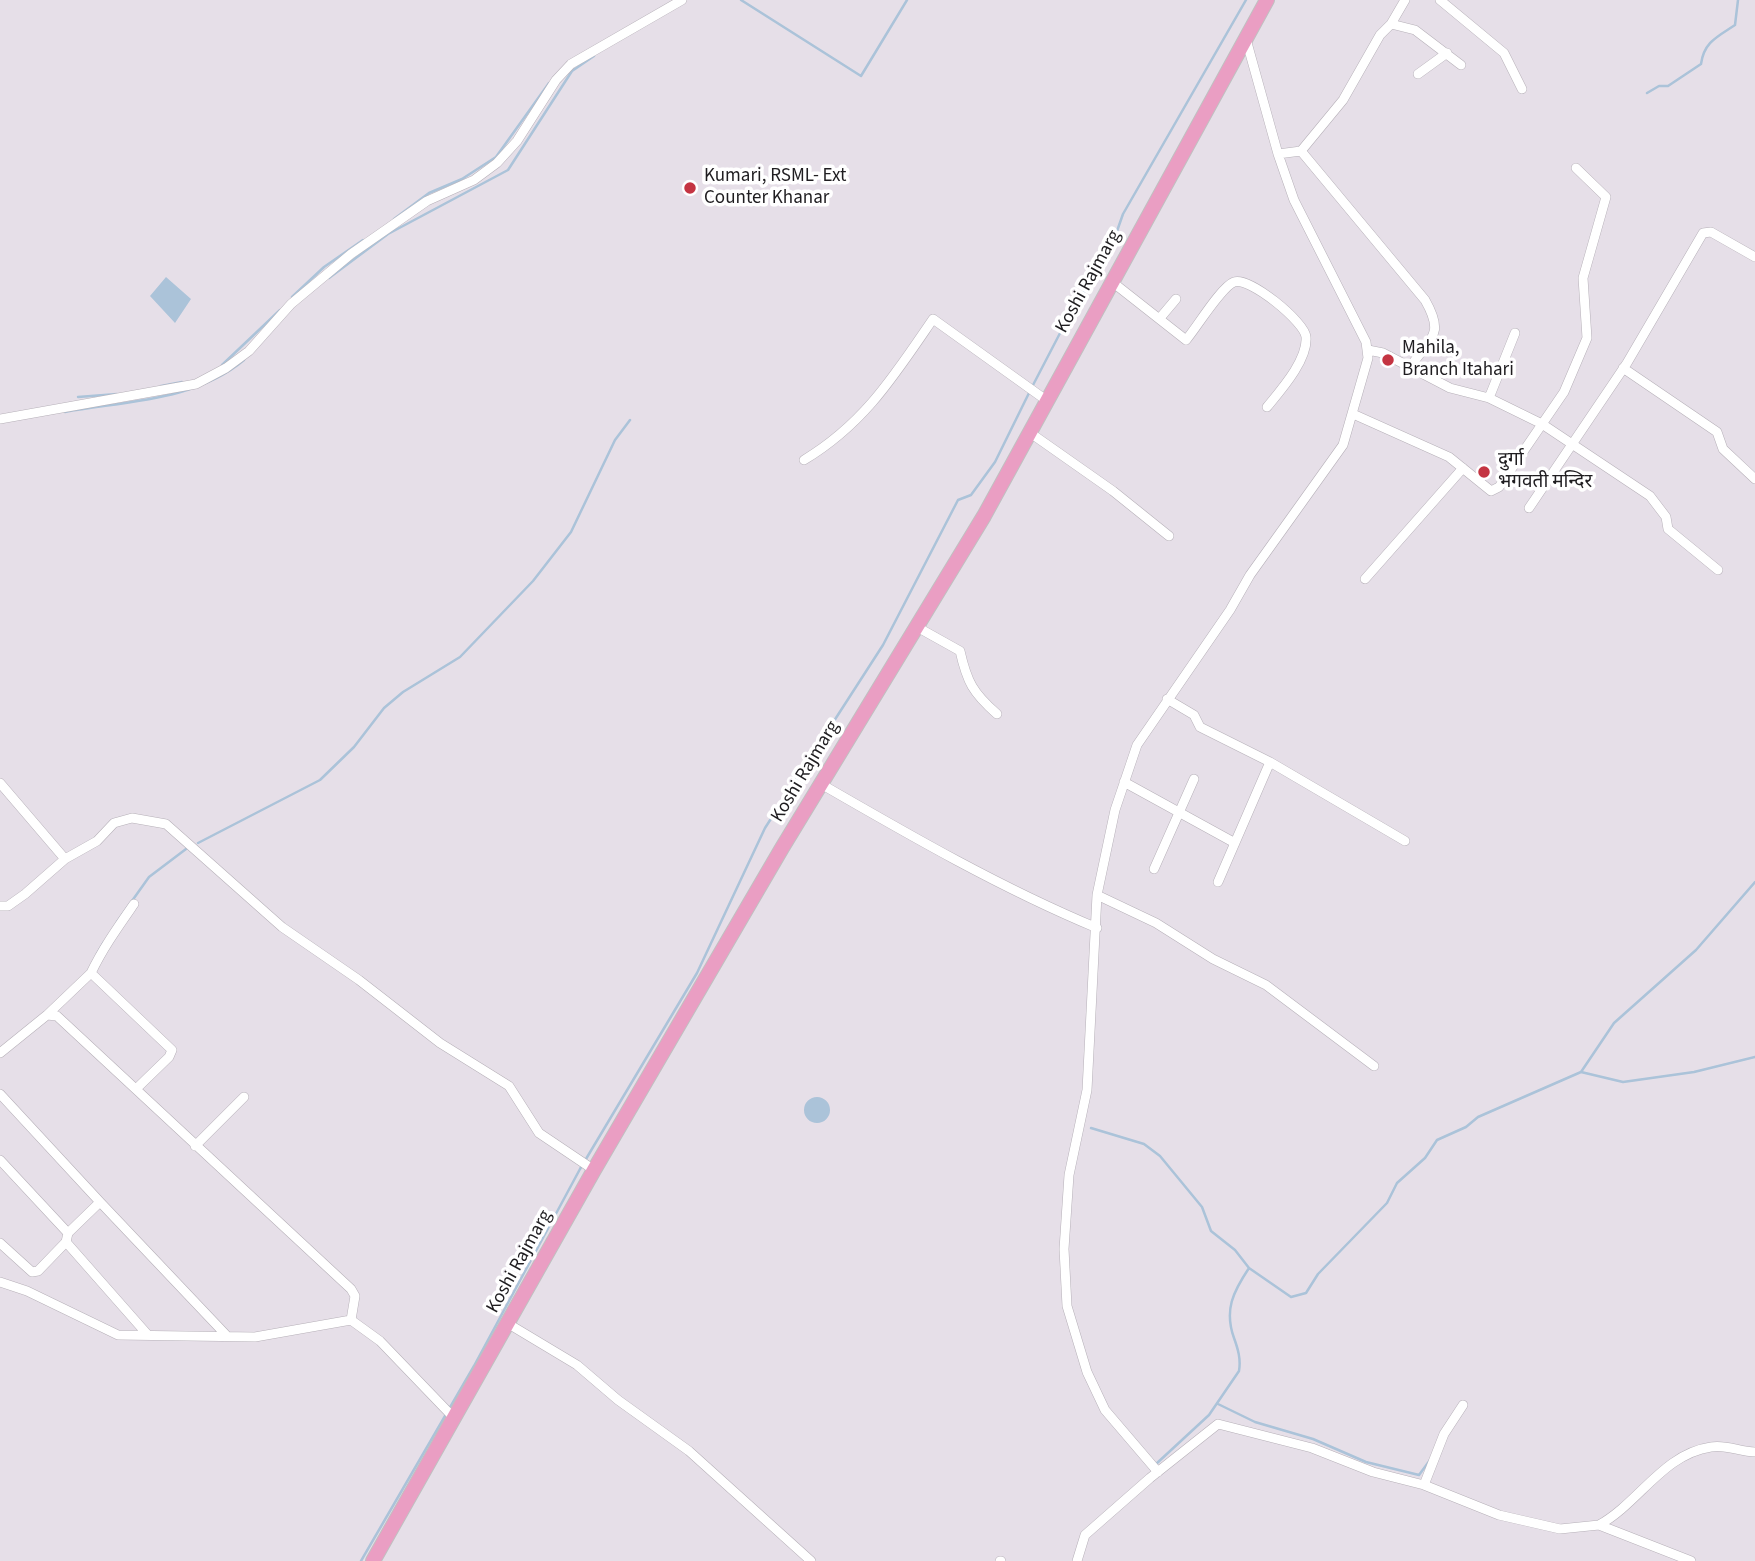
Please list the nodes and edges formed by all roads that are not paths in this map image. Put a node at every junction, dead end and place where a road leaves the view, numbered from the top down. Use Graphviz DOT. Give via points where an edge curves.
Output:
graph roads {
  1 [pos="682,0"];
  2 [pos="1267,0"];
  3 [pos="1405,0"];
  4 [pos="1440,0"];
  5 [pos="1391,24"];
  6 [pos="1245,37"];
  7 [pos="1447,53"];
  8 [pos="1461,65"];
  9 [pos="1418,75"];
  10 [pos="1522,89"];
  11 [pos="1301,151"];
  12 [pos="1278,154"];
  13 [pos="1576,167"];
  14 [pos="1755,257"];
  15 [pos="1111,281"];
  16 [pos="1176,299"];
  17 [pos="1160,318"];
  18 [pos="1515,332"];
  19 [pos="1368,350"];
  20 [pos="1410,367"];
  21 [pos="1623,368"];
  22 [pos="1489,398"];
  23 [pos="1046,400"];
  24 [pos="1267,407"];
  25 [pos="1353,414"];
  26 [pos="0,419"];
  27 [pos="1542,424"];
  28 [pos="1029,432"];
  29 [pos="1571,443"];
  30 [pos="804,460"];
  31 [pos="1463,468"];
  32 [pos="1755,479"];
  33 [pos="1529,508"];
  34 [pos="1169,536"];
  35 [pos="1718,570"];
  36 [pos="1365,579"];
  37 [pos="917,626"];
  38 [pos="1167,699"];
  39 [pos="997,714"];
  40 [pos="1270,762"];
  41 [pos="1194,779"];
  42 [pos="1124,782"];
  43 [pos="0,783"];
  44 [pos="821,784"];
  45 [pos="1180,814"];
  46 [pos="1405,841"];
  47 [pos="1235,843"];
  48 [pos="65,859"];
  49 [pos="1154,869"];
  50 [pos="1218,882"];
  51 [pos="1097,895"];
  52 [pos="134,904"];
  53 [pos="0,906"];
  54 [pos="1097,928"];
  55 [pos="91,973"];
  56 [pos="47,1014"];
  57 [pos="0,1053"];
  58 [pos="1374,1066"];
  59 [pos="136,1089"];
  60 [pos="0,1094"];
  61 [pos="244,1097"];
  62 [pos="195,1146"];
  63 [pos="0,1160"];
  64 [pos="591,1168"];
  65 [pos="100,1202"];
  66 [pos="67,1238"];
  67 [pos="0,1243"];
  68 [pos="0,1282"];
  69 [pos="351,1320"];
  70 [pos="507,1323"];
  71 [pos="147,1334"];
  72 [pos="227,1336"];
  73 [pos="1463,1405"];
  74 [pos="454,1418"];
  75 [pos="1755,1452"];
  76 [pos="1158,1472"];
  77 [pos="1424,1485"];
  78 [pos="1599,1525"];
  79 [pos="373,1561"];
  80 [pos="811,1561"];
  81 [pos="1077,1561"];
  82 [pos="1691,1561"];
  1 -- 26 [label="street" via="572,64 497,163 474,180 427,201 351,254 226,368 196,384"];
  2 -- 6 [label="main road, Koshi Rajmarg"];
  3 -- 5 [label="street"];
  4 -- 10 [label="street" via="1504,53"];
  5 -- 7 [label="street" via="1415,30"];
  5 -- 11 [label="street" via="1343,100"];
  6 -- 12 [label="street"];
  6 -- 15 [label="main road, Koshi Rajmarg"];
  7 -- 8 [label="street"];
  7 -- 9 [label="street"];
  11 -- 12 [label="street"];
  11 -- 20 [label="street" via="1425,300 1436,320 1436,331"];
  12 -- 19 [label="street" via="1294,200"];
  13 -- 27 [label="street" via="1606,197 1583,278 1587,338 1564,392"];
  14 -- 21 [label="street" via="1711,232 1703,233"];
  15 -- 17 [label="street"];
  15 -- 23 [label="main road, Koshi Rajmarg"];
  16 -- 17 [label="street"];
  17 -- 24 [label="street" via="1186,340 1225,288 1245,281 1303,326 1304,351"];
  18 -- 22 [label="street"];
  19 -- 20 [label="street" via="1383,352"];
  19 -- 25 [label="street"];
  20 -- 22 [label="street" via="1450,388"];
  21 -- 29 [label="street"];
  21 -- 32 [label="street" via="1709,425 1723,449"];
  22 -- 27 [label="street"];
  23 -- 28 [label="main road, Koshi Rajmarg"];
  23 -- 30 [label="street" via="933,319 870,407 834,443"];
  25 -- 31 [label="street" via="1449,457"];
  25 -- 38 [label="street" via="1343,445"];
  27 -- 29 [label="street"];
  27 -- 31 [label="street" via="1497,489 1492,491"];
  28 -- 34 [label="street"];
  28 -- 37 [label="main road, Koshi Rajmarg"];
  29 -- 33 [label="street"];
  29 -- 35 [label="street" via="1650,496 1666,517 1668,529"];
  31 -- 36 [label="street"];
  37 -- 39 [label="street" via="960,651 976,695"];
  37 -- 44 [label="main road, Koshi Rajmarg"];
  38 -- 40 [label="street" via="1194,715 1200,727"];
  38 -- 42 [label="street" via="1137,745"];
  40 -- 46 [label="street"];
  40 -- 47 [label="street"];
  41 -- 45 [label="street"];
  42 -- 45 [label="street"];
  42 -- 51 [label="street"];
  43 -- 48 [label="street"];
  44 -- 54 [label="street" via="968,867"];
  44 -- 64 [label="main road, Koshi Rajmarg"];
  45 -- 47 [label="street"];
  45 -- 49 [label="street"];
  47 -- 50 [label="street"];
  48 -- 53 [label="street" via="24,894"];
  48 -- 64 [label="street" via="97,841 114,823 132,818 166,824 282,927 440,1044 509,1086 540,1133"];
  51 -- 54 [label="street"];
  51 -- 58 [label="street" via="1266,985"];
  52 -- 55 [label="street"];
  54 -- 76 [label="street" via="1087,1090 1069,1175 1064,1249 1067,1306 1087,1372 1105,1410"];
  55 -- 56 [label="street"];
  55 -- 59 [label="street" via="172,1050"];
  56 -- 57 [label="street"];
  56 -- 59 [label="street" via="57,1016"];
  59 -- 62 [label="street"];
  60 -- 65 [label="street"];
  61 -- 62 [label="street"];
  62 -- 69 [label="street" via="351,1289 355,1296"];
  63 -- 66 [label="street"];
  64 -- 70 [label="main road, Koshi Rajmarg"];
  65 -- 66 [label="street"];
  65 -- 72 [label="street"];
  66 -- 67 [label="street" via="32,1272"];
  66 -- 71 [label="street"];
  68 -- 71 [label="street" via="110,1333"];
  69 -- 72 [label="street" via="255,1337"];
  69 -- 74 [label="street" via="380,1341"];
  70 -- 74 [label="main road, Koshi Rajmarg"];
  70 -- 80 [label="street" via="577,1365 689,1451"];
  71 -- 72 [label="street"];
  73 -- 77 [label="street" via="1444,1434"];
  74 -- 79 [label="main road, Koshi Rajmarg"];
  75 -- 78 [label="street" via="1717,1446 1681,1457"];
  76 -- 77 [label="street" via="1218,1424"];
  76 -- 81 [label="street" via="1085,1535"];
  77 -- 78 [label="street" via="1499,1515 1560,1529"];
  78 -- 82 [label="street"];
}
